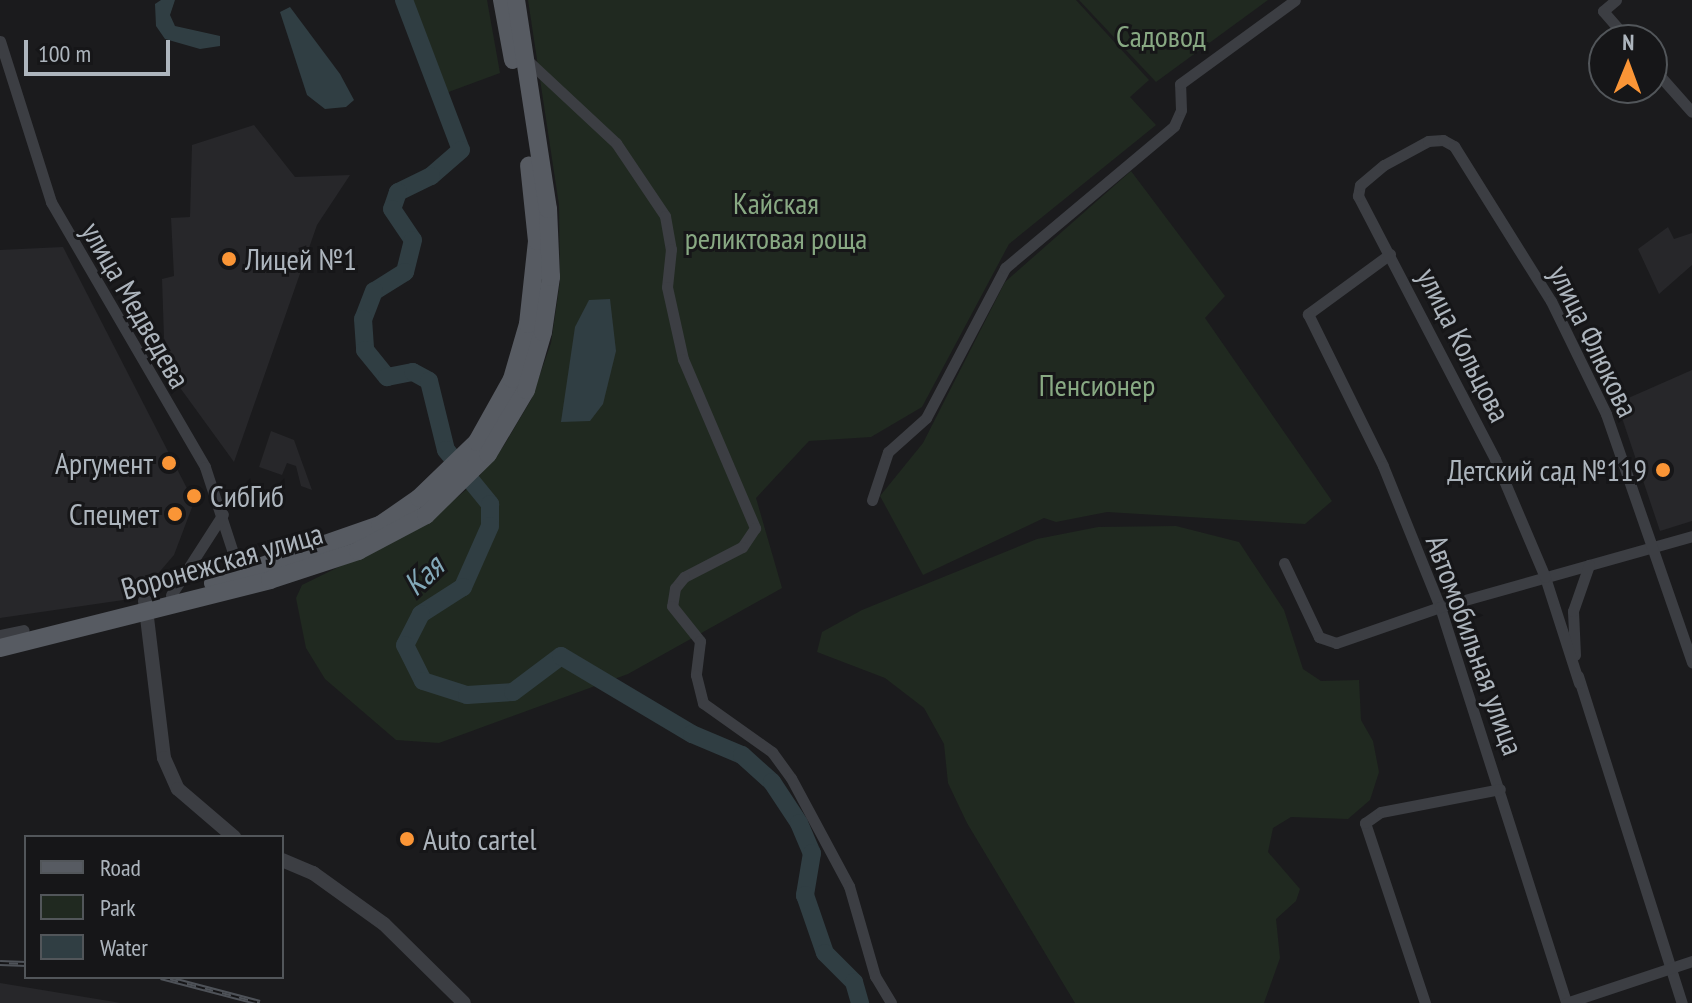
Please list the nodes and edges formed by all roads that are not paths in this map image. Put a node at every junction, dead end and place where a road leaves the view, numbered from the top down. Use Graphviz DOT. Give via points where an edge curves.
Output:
graph roads {
  1 [pos="502,0"];
  2 [pos="516,0"];
  3 [pos="1295,0"];
  4 [pos="1616,0"];
  5 [pos="1614,24"];
  6 [pos="0,41"];
  7 [pos="524,56"];
  8 [pos="1668,85"];
  9 [pos="1692,112"];
  10 [pos="1454,146"];
  11 [pos="1390,254"];
  12 [pos="482,448"];
  13 [pos="872,500"];
  14 [pos="223,514"];
  15 [pos="1692,536"];
  16 [pos="1655,546"];
  17 [pos="1284,563"];
  18 [pos="1589,565"];
  19 [pos="1545,577"];
  20 [pos="242,581"];
  21 [pos="171,595"];
  22 [pos="147,606"];
  23 [pos="1440,607"];
  24 [pos="23,630"];
  25 [pos="0,635"];
  26 [pos="0,641"];
  27 [pos="0,648"];
  28 [pos="1692,663"];
  29 [pos="1579,683"];
  30 [pos="1500,789"];
  31 [pos="232,835"];
  32 [pos="284,861"];
  33 [pos="1692,961"];
  34 [pos="1671,968"];
  35 [pos="464,1003"];
  36 [pos="891,1003"];
  37 [pos="1425,1003"];
  38 [pos="1566,1003"];
  39 [pos="1682,1003"];
  1 -- 12 [label="main road" via="535,213 535,283 512,379"];
  2 -- 7 [label="main road"];
  3 -- 13 [label="street" via="1180,84 1181,110 1174,126 1005,268 926,418 888,452"];
  4 -- 5 [label="street" via="1603,11"];
  6 -- 14 [label="street, улица Медведева" via="51,202 205,467"];
  7 -- 12 [label="main road" via="548,209 551,277 543,332 526,390"];
  7 -- 36 [label="street" via="616,143 665,216 671,249 667,287 683,359 755,528 751,540 684,577 675,588 672,606 700,641 696,675 703,703 772,752 849,886 875,976"];
  8 -- 9 [label="street"];
  10 -- 11 [label="street, улица Кольцова" via="1428,141 1360,185 1358,196"];
  10 -- 16 [label="street, улица Флюкова" via="1551,301 1606,414"];
  11 -- 19 [label="street, улица Кольцова" via="1495,459"];
  11 -- 23 [label="street, Автомобильная улица" via="1308,314 1383,466"];
  12 -- 20 [label="main road, Воронежская улица" via="440,490 426,515 358,551"];
  14 -- 20 [label="street, улица Медведева"];
  14 -- 21 [label="street"];
  15 -- 16 [label="street"];
  16 -- 18 [label="street"];
  16 -- 28 [label="street, улица Флюкова"];
  17 -- 23 [label="street" via="1319,637 1336,643"];
  18 -- 19 [label="street"];
  18 -- 29 [label="street, улица Кольцова" via="1573,611"];
  19 -- 23 [label="street"];
  19 -- 29 [label="street, улица Кольцова"];
  20 -- 21 [label="main road, Воронежская улица"];
  20 -- 22 [label="main road, Воронежская улица"];
  21 -- 22 [label="main road, Воронежская улица"];
  22 -- 24 [label="main road, Воронежская улица"];
  22 -- 27 [label="main road, Воронежская улица"];
  22 -- 31 [label="street" via="164,758 178,789"];
  23 -- 30 [label="street, Автомобильная улица"];
  24 -- 25 [label="street"];
  24 -- 26 [label="main road, Воронежская улица"];
  29 -- 34 [label="street, улица Кольцова"];
  30 -- 37 [label="street" via="1381,812 1365,823"];
  30 -- 38 [label="street, Автомобильная улица"];
  32 -- 35 [label="street" via="313,873 384,924"];
  33 -- 34 [label="street"];
  34 -- 38 [label="street"];
  34 -- 39 [label="street, улица Кольцова"];
}
